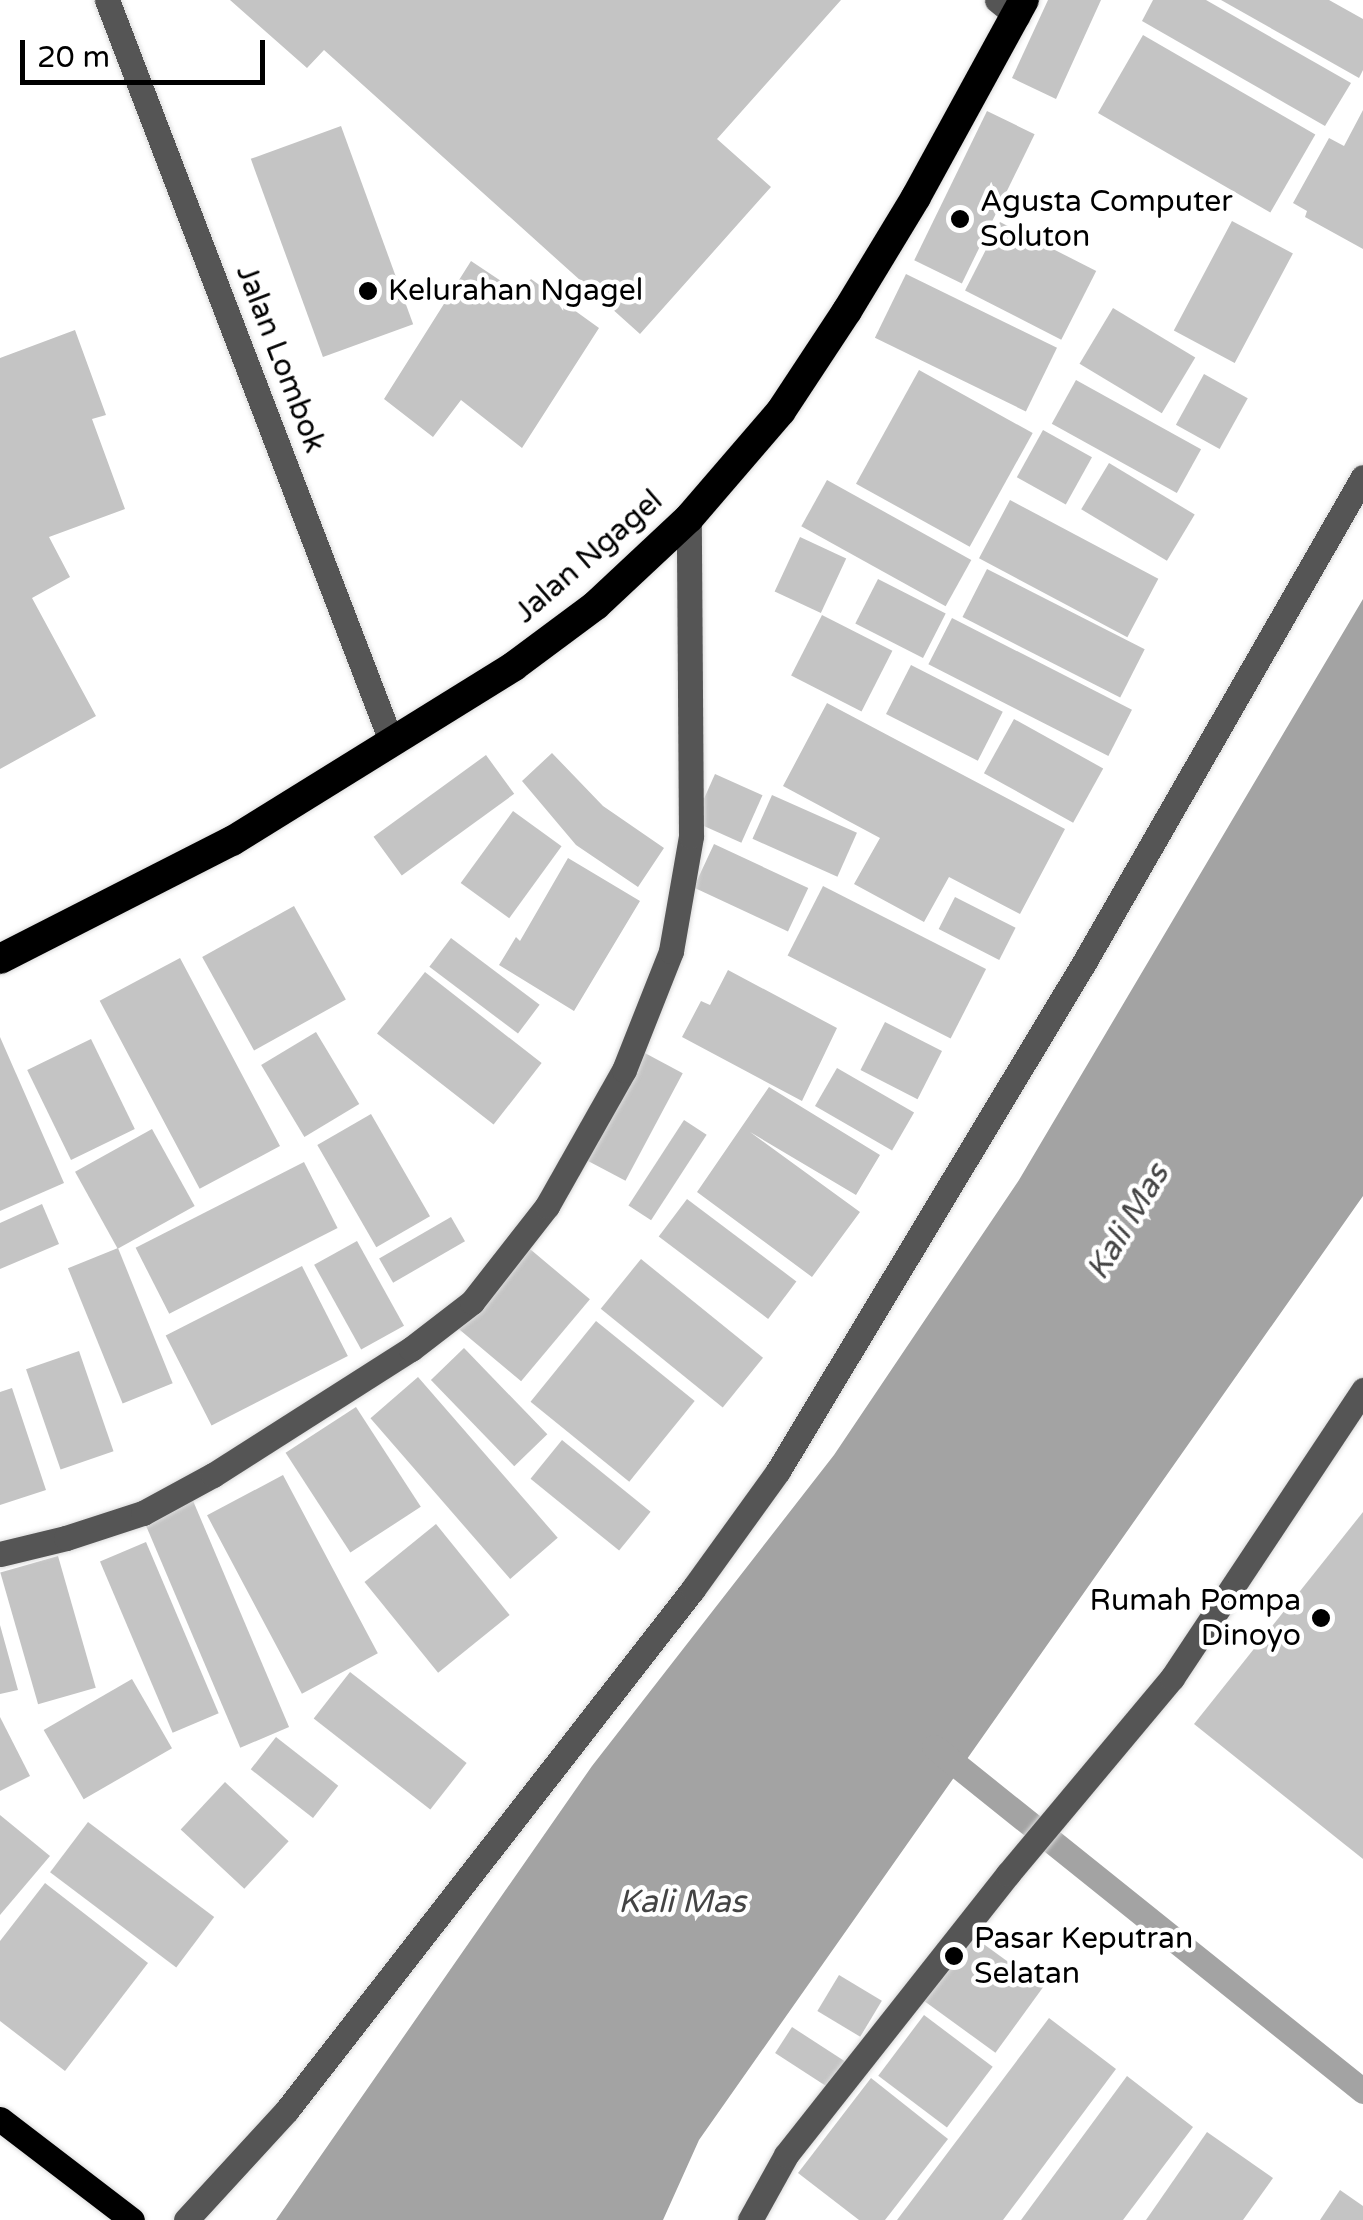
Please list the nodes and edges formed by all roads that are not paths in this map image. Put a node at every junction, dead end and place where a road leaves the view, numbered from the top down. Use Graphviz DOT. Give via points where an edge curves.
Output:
graph roads {
  1 [pos="108,0"];
  2 [pos="1013,5"];
  3 [pos="1363,476"];
  4 [pos="690,518"];
  5 [pos="391,742"];
  6 [pos="0,959"];
  7 [pos="1363,1390"];
  8 [pos="0,1554"];
  9 [pos="0,2120"];
  10 [pos="132,2220"];
  11 [pos="186,2220"];
  12 [pos="750,2220"];
  1 -- 5 [label="street, Jalan Lombok"];
  2 -- 4 [label="highway, Jalan Ngagel" via="847,311 781,411"];
  3 -- 11 [label="street" via="1085,961 778,1472 287,2110"];
  4 -- 5 [label="highway, Jalan Ngagel" via="596,605 514,666"];
  4 -- 8 [label="street" via="691,836 671,951 624,1070 547,1206 472,1302 213,1476 144,1513"];
  5 -- 6 [label="highway, Jalan Ngagel" via="232,841"];
  7 -- 12 [label="street" via="1172,1678 786,2156"];
  9 -- 10 [label="main road"];
}
